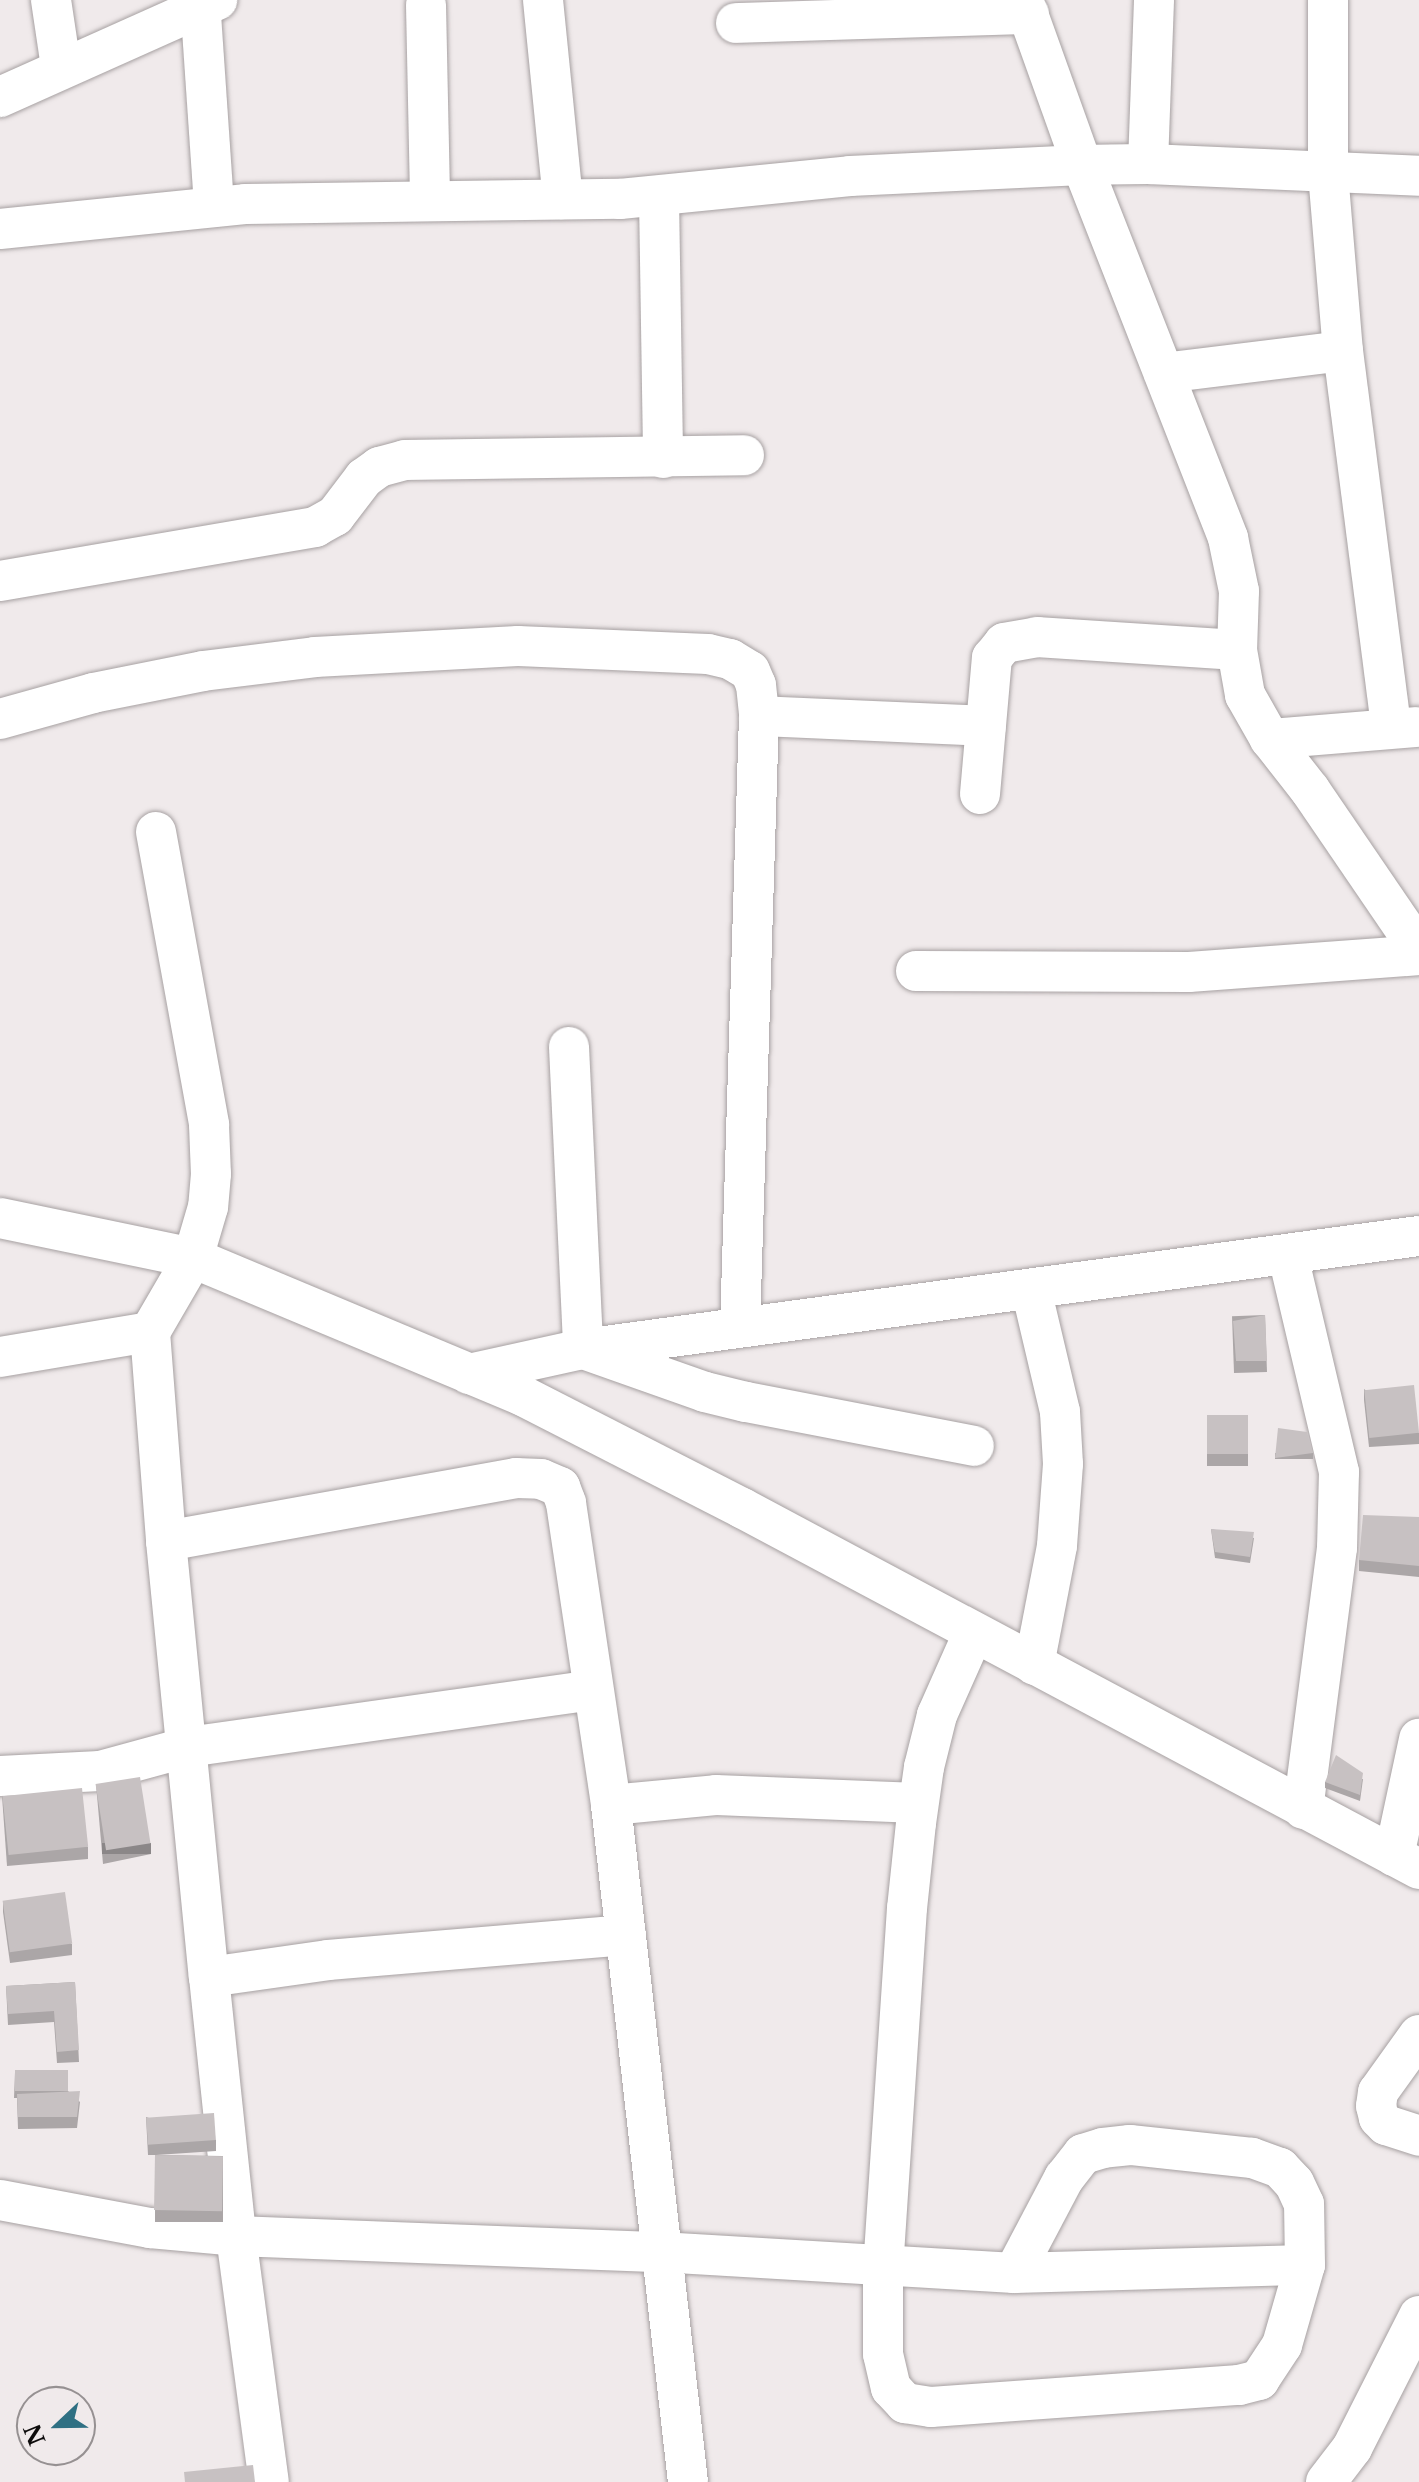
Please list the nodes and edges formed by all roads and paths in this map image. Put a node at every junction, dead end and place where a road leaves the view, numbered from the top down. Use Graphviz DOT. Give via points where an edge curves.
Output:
graph roads {
  1 [pos="51,0"];
  2 [pos="543,0"];
  3 [pos="1154,0"];
  4 [pos="1328,0"];
  5 [pos="206,2"];
  6 [pos="426,5"];
  7 [pos="1026,7"];
  8 [pos="736,23"];
  9 [pos="61,67"];
  10 [pos="0,97"];
  11 [pos="1148,164"];
  12 [pos="1082,165"];
  13 [pos="1328,173"];
  14 [pos="1419,176"];
  15 [pos="659,197"];
  16 [pos="563,199"];
  17 [pos="430,200"];
  18 [pos="214,207"];
  19 [pos="0,229"];
  20 [pos="1343,351"];
  21 [pos="1164,373"];
  22 [pos="744,455"];
  23 [pos="663,458"];
  24 [pos="0,581"];
  25 [pos="1237,650"];
  26 [pos="759,716"];
  27 [pos="0,719"];
  28 [pos="986,726"];
  29 [pos="1405,727"];
  30 [pos="1270,739"];
  31 [pos="980,794"];
  32 [pos="156,832"];
  33 [pos="1419,953"];
  34 [pos="916,971"];
  35 [pos="569,1047"];
  36 [pos="0,1218"];
  37 [pos="1419,1236"];
  38 [pos="1288,1256"];
  39 [pos="193,1258"];
  40 [pos="1031,1289"];
  41 [pos="740,1327"];
  42 [pos="150,1332"];
  43 [pos="583,1349"];
  44 [pos="0,1357"];
  45 [pos="469,1374"];
  46 [pos="974,1446"];
  47 [pos="166,1541"];
  48 [pos="973,1634"];
  49 [pos="1034,1665"];
  50 [pos="593,1690"];
  51 [pos="1419,1739"];
  52 [pos="188,1747"];
  53 [pos="0,1776"];
  54 [pos="918,1803"];
  55 [pos="611,1805"];
  56 [pos="1303,1809"];
  57 [pos="1407,1862"];
  58 [pos="626,1935"];
  59 [pos="209,1977"];
  60 [pos="1419,2035"];
  61 [pos="1419,2136"];
  62 [pos="0,2200"];
  63 [pos="236,2236"];
  64 [pos="660,2252"];
  65 [pos="1305,2265"];
  66 [pos="883,2268"];
  67 [pos="1014,2273"];
  68 [pos="1419,2316"];
  69 [pos="269,2482"];
  70 [pos="688,2482"];
  71 [pos="1326,2482"];
  1 -- 9 [label="street"];
  2 -- 16 [label="street"];
  3 -- 11 [label="street"];
  4 -- 13 [label="street"];
  5 -- 9 [label="street"];
  5 -- 18 [label="street"];
  6 -- 17 [label="street"];
  7 -- 8 [label="street"];
  7 -- 12 [label="street"];
  9 -- 10 [label="street"];
  11 -- 12 [label="street"];
  11 -- 13 [label="street"];
  12 -- 15 [label="street" via="850,176"];
  12 -- 21 [label="street"];
  13 -- 14 [label="street"];
  13 -- 20 [label="street"];
  15 -- 16 [label="street"];
  15 -- 23 [label="street"];
  16 -- 17 [label="street"];
  17 -- 18 [label="street"];
  18 -- 19 [label="street"];
  20 -- 21 [label="street"];
  20 -- 29 [label="street"];
  21 -- 25 [label="street" via="1228,538 1239,591"];
  22 -- 23 [label="street"];
  23 -- 24 [label="street" via="405,460 379,467 364,478 335,516 315,527"];
  25 -- 28 [label="street" via="1015,639 992,658"];
  25 -- 30 [label="street" via="1245,695"];
  26 -- 27 [label="street" via="750,671 730,659 518,646 315,657 203,671"];
  26 -- 28 [label="street"];
  26 -- 41 [label="street"];
  28 -- 31 [label="street"];
  29 -- 30 [label="street"];
  30 -- 33 [label="street"];
  32 -- 39 [label="street" via="209,1125 208,1207"];
  33 -- 34 [label="street" via="1189,972"];
  35 -- 43 [label="street"];
  36 -- 39 [label="street"];
  37 -- 38 [label="street"];
  38 -- 40 [label="street"];
  38 -- 56 [label="street" via="1339,1472 1337,1548"];
  39 -- 42 [label="street"];
  39 -- 45 [label="street"];
  40 -- 41 [label="street"];
  40 -- 49 [label="street" via="1060,1412 1063,1464 1057,1546"];
  41 -- 43 [label="street"];
  42 -- 44 [label="street"];
  42 -- 47 [label="street"];
  43 -- 45 [label="street"];
  43 -- 46 [label="street" via="705,1392"];
  45 -- 48 [label="street" via="523,1396 742,1508"];
  47 -- 50 [label="street" via="516,1478 541,1479 560,1487 566,1503"];
  47 -- 52 [label="street"];
  48 -- 49 [label="street"];
  48 -- 54 [label="street" via="937,1715"];
  49 -- 56 [label="street"];
  50 -- 52 [label="street"];
  50 -- 55 [label="street"];
  51 -- 57 [label="street"];
  52 -- 53 [label="street" via="100,1771"];
  52 -- 59 [label="street"];
  54 -- 55 [label="street" via="742,1794"];
  54 -- 66 [label="street"];
  55 -- 58 [label="street"];
  56 -- 57 [label="street"];
  58 -- 59 [label="street" via="328,1960"];
  58 -- 64 [label="street"];
  59 -- 63 [label="street"];
  60 -- 61 [label="street" via="1378,2092 1376,2106 1386,2125"];
  62 -- 63 [label="street" via="150,2228"];
  63 -- 64 [label="street"];
  63 -- 69 [label="street"];
  64 -- 66 [label="street"];
  64 -- 70 [label="street"];
  65 -- 66 [label="street" via="1282,2345 1259,2380 931,2407 905,2403 891,2388 883,2354"];
  65 -- 67 [label="street"];
  65 -- 67 [label="street" via="1304,2204 1280,2168 1252,2158 1130,2145 1083,2154 1064,2178"];
  66 -- 67 [label="street"];
  68 -- 71 [label="street" via="1352,2448"];
}
